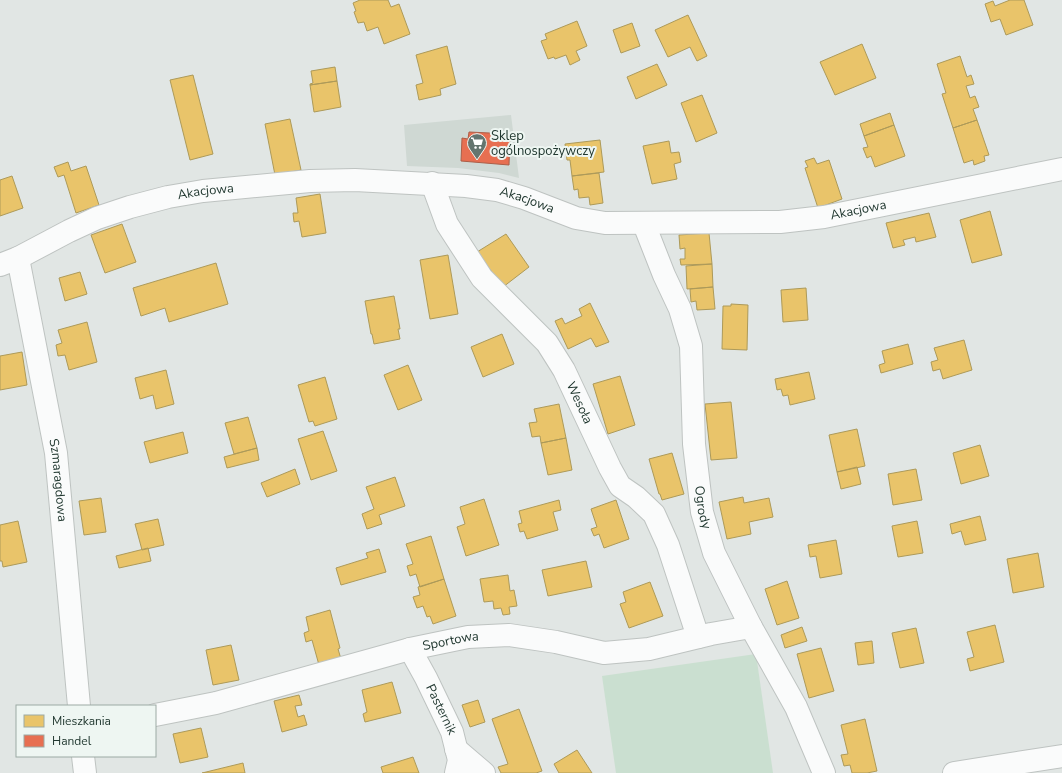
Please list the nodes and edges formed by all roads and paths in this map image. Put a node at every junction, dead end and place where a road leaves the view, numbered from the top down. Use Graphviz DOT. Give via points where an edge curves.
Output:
graph roads {
  1 [pos="1062,169"];
  2 [pos="432,183"];
  3 [pos="644,224"];
  4 [pos="9,262"];
  5 [pos="751,627"];
  6 [pos="698,637"];
  7 [pos="410,649"];
  8 [pos="79,705"];
  9 [pos="156,715"];
  10 [pos="456,749"];
  11 [pos="1062,756"];
  12 [pos="84,757"];
  13 [pos="85,773"];
  14 [pos="456,773"];
  15 [pos="484,773"];
  16 [pos="824,773"];
  17 [pos="954,773"];
  1 -- 3 [label="street, Akacjowa" via="824,217 780,222"];
  2 -- 3 [label="street, Akacjowa" via="497,190 576,218 605,223"];
  2 -- 4 [label="street, Akacjowa" via="310,181 203,191 168,197 97,218"];
  2 -- 6 [label="street, Wesoła" via="447,224 482,278 547,343 561,365 620,486 654,514 668,545"];
  3 -- 5 [label="street, Ogrody" via="680,309 691,346 694,444 702,512 714,553"];
  4 -- 8 [label="street, Szmaragdowa" via="56,453"];
  5 -- 6 [label="street, Sportowa"];
  5 -- 16 [label="street, Ogrody" via="796,707"];
  6 -- 7 [label="street, Sportowa" via="649,649 604,653 509,635 468,637"];
  7 -- 9 [label="street, Sportowa" via="216,703"];
  7 -- 10 [label="street, Pasternik" via="452,732"];
  10 -- 14 [label="street, Pasternik" via="459,760"];
  10 -- 15 [label="street"];
  11 -- 17 [label="street"];
  12 -- 13 [label="street"];
}
